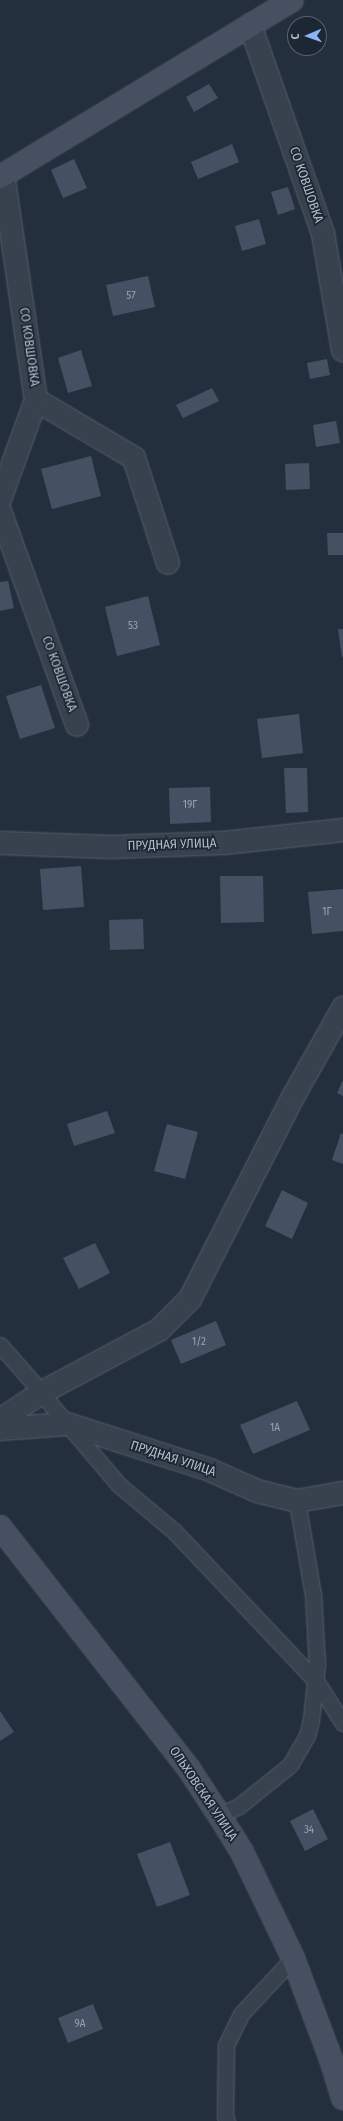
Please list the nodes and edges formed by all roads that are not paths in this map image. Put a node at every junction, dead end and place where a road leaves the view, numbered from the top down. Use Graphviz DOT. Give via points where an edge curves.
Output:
graph roads {
  1 [pos="292,0"];
  2 [pos="250,25"];
  3 [pos="2,176"];
  4 [pos="343,350"];
  5 [pos="36,400"];
  6 [pos="0,499"];
  7 [pos="0,511"];
  8 [pos="168,563"];
  9 [pos="77,724"];
  10 [pos="343,830"];
  11 [pos="0,843"];
  12 [pos="343,1008"];
  13 [pos="0,1344"];
  14 [pos="43,1394"];
  15 [pos="0,1420"];
  16 [pos="67,1424"];
  17 [pos="0,1429"];
  18 [pos="343,1493"];
  19 [pos="297,1501"];
  20 [pos="0,1527"];
  21 [pos="316,1681"];
  22 [pos="343,1724"];
  23 [pos="220,1815"];
  24 [pos="293,1958"];
  25 [pos="343,2098"];
  26 [pos="227,2121"];
  1 -- 2 [label="street"];
  2 -- 3 [label="street"];
  2 -- 4 [label="street, СО КОВШОВКА" via="323,234"];
  3 -- 5 [label="street, СО КОВШОВКА"];
  5 -- 6 [label="street, СО КОВШОВКА"];
  5 -- 8 [label="street, СО КОВШОВКА" via="134,458"];
  7 -- 9 [label="street, СО КОВШОВКА"];
  10 -- 11 [label="street, ПРУДНАЯ УЛИЦА" via="224,843 111,847"];
  12 -- 14 [label="street" via="294,1095 190,1299 159,1330"];
  13 -- 14 [label="lane"];
  14 -- 15 [label="street"];
  14 -- 16 [label="lane"];
  16 -- 17 [label="street, ПРУДНАЯ УЛИЦА"];
  16 -- 19 [label="street, ПРУДНАЯ УЛИЦА" via="210,1470 257,1490"];
  16 -- 21 [label="lane" via="120,1485 174,1531"];
  18 -- 19 [label="street, ПРУДНАЯ УЛИЦА"];
  19 -- 21 [label="lane" via="313,1595"];
  20 -- 23 [label="street, ОЛЬХОВСКАЯ УЛИЦА" via="188,1769"];
  21 -- 22 [label="lane"];
  21 -- 23 [label="lane" via="307,1736 290,1765 239,1806"];
  23 -- 24 [label="street, ОЛЬХОВСКАЯ УЛИЦА" via="242,1852"];
  24 -- 25 [label="street, ОЛЬХОВСКАЯ УЛИЦА" via="331,2058"];
  24 -- 26 [label="lane" via="241,2014 226,2045"];
}
